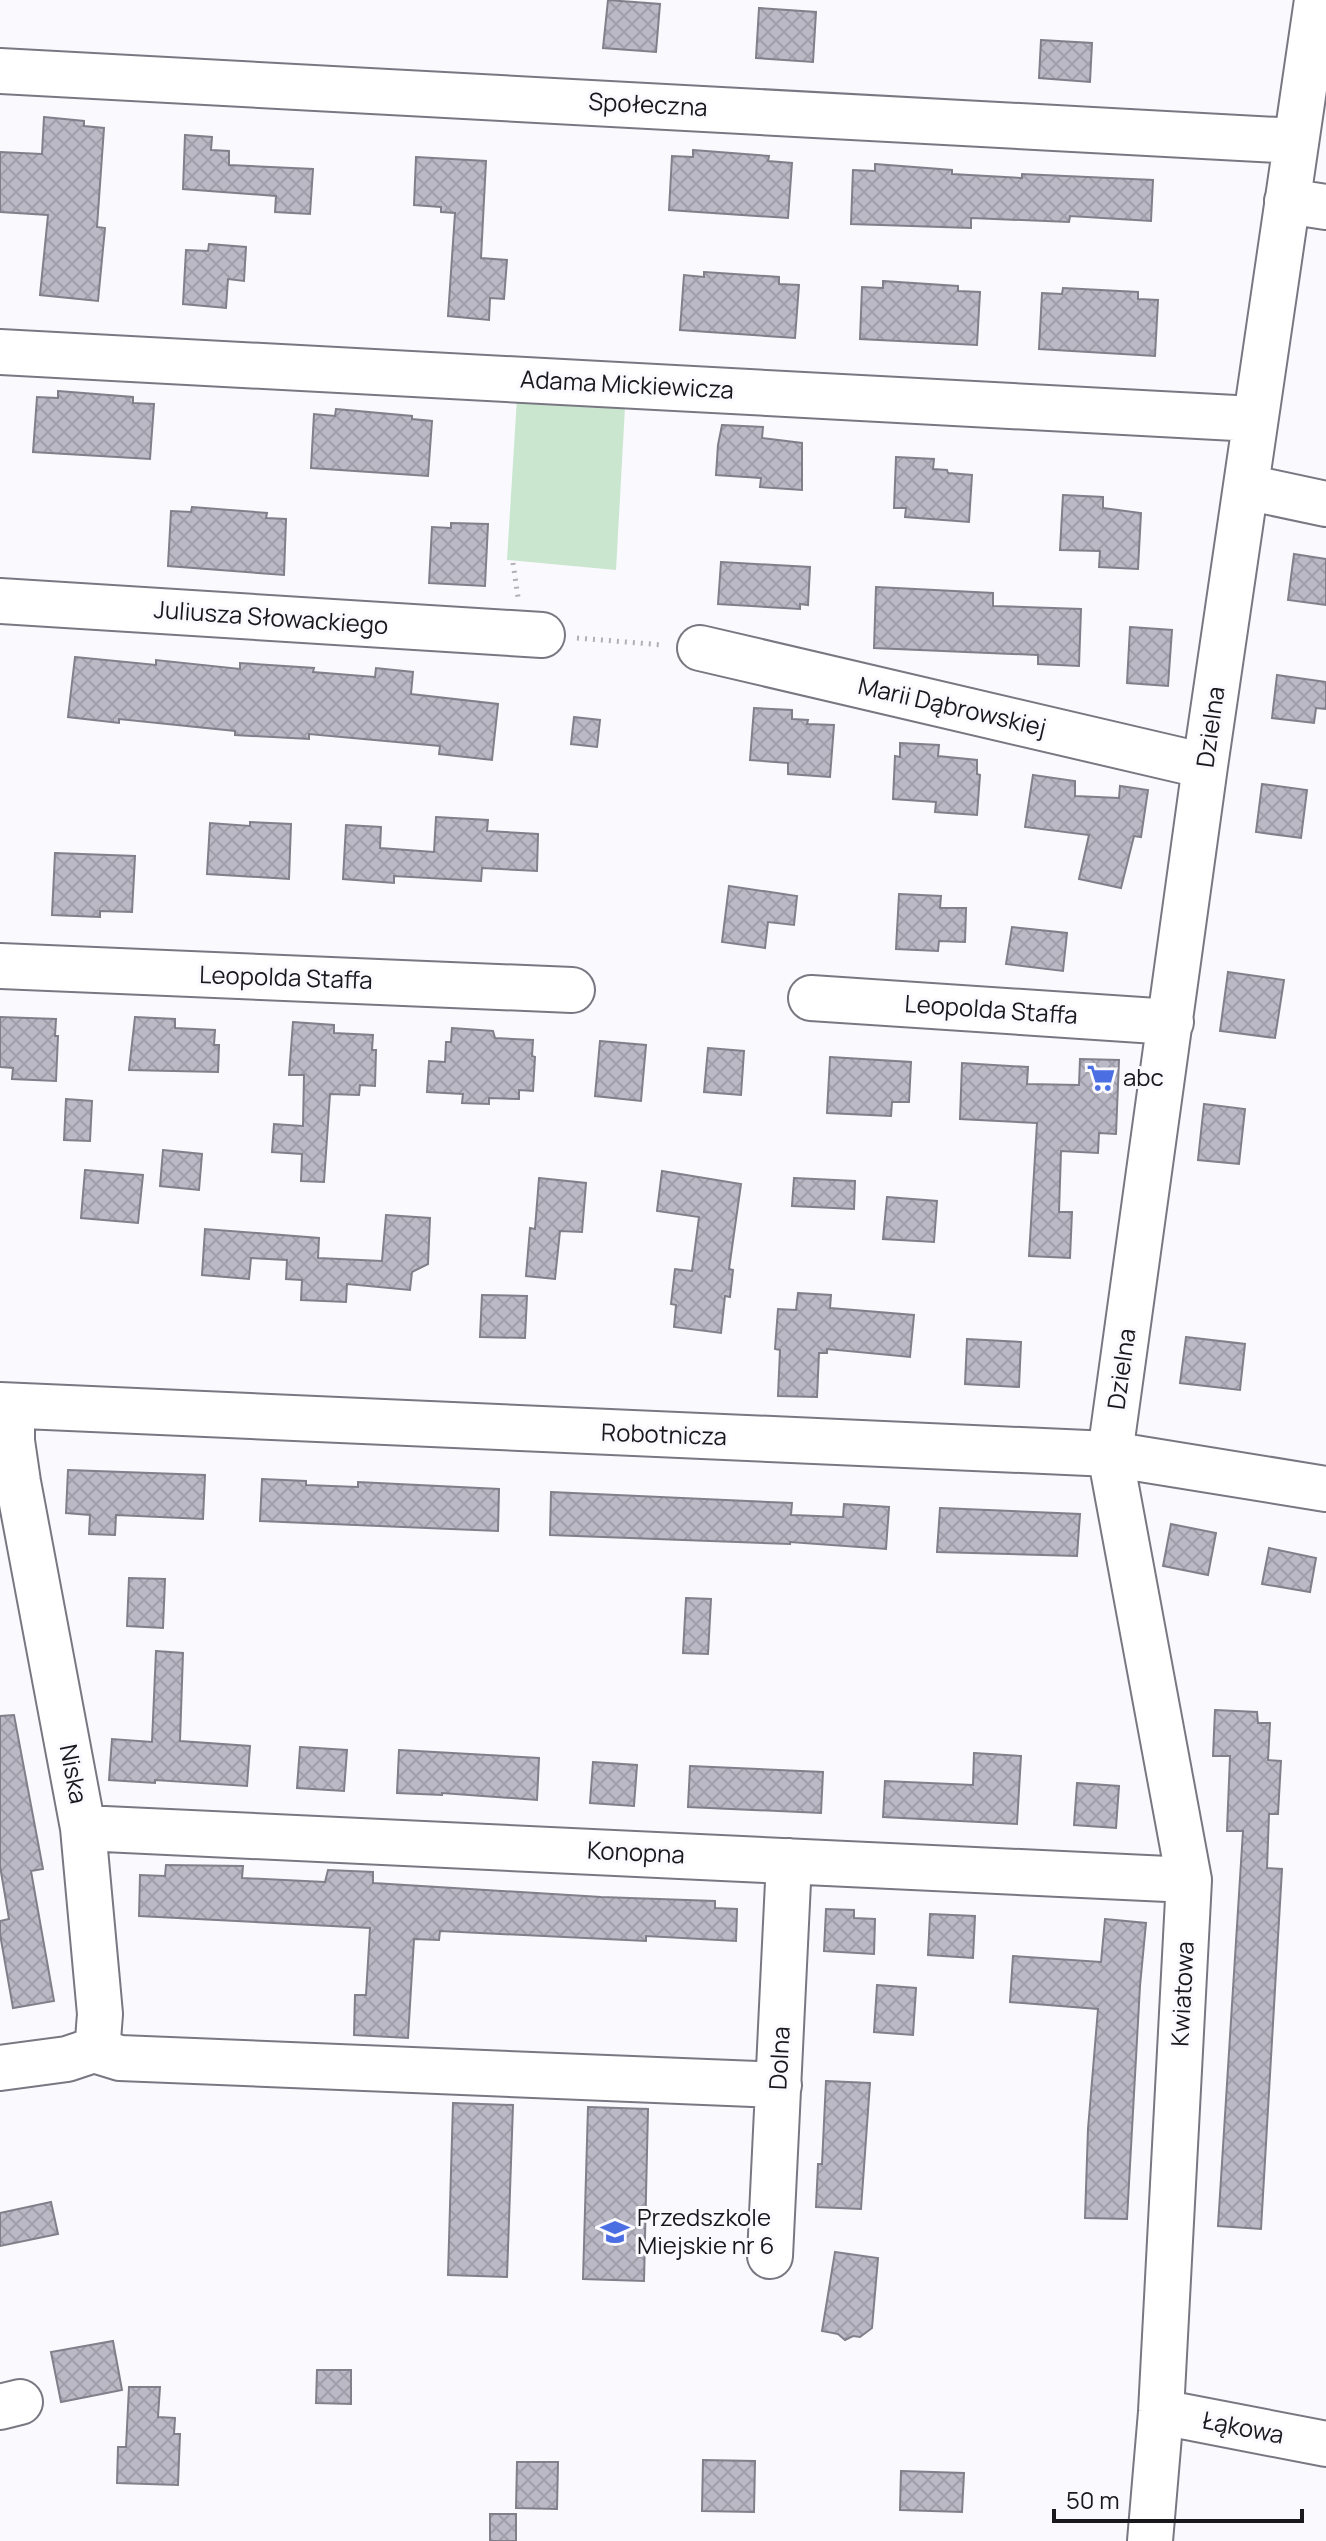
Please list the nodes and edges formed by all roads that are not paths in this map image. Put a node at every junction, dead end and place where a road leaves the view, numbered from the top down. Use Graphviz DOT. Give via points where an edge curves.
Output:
graph roads {
  1 [pos="1317,0"];
  2 [pos="0,71"];
  3 [pos="1296,141"];
  4 [pos="1306,204"];
  5 [pos="0,352"];
  6 [pos="1254,419"];
  7 [pos="1246,487"];
  8 [pos="1326,504"];
  9 [pos="0,601"];
  10 [pos="542,635"];
  11 [pos="700,648"];
  12 [pos="1205,766"];
  13 [pos="0,966"];
  14 [pos="572,990"];
  15 [pos="811,998"];
  16 [pos="1171,1022"];
  17 [pos="6,1406"];
  18 [pos="1110,1454"];
  19 [pos="1326,1489"];
  20 [pos="83,1828"];
  21 [pos="789,1861"];
  22 [pos="1189,1880"];
  23 [pos="107,2054"];
  24 [pos="0,2068"];
  25 [pos="779,2085"];
  26 [pos="770,2256"];
  27 [pos="1161,2412"];
  28 [pos="1326,2444"];
  29 [pos="1150,2541"];
  1 -- 3 [label="street, Dzielna"];
  2 -- 3 [label="street, Społeczna"];
  3 -- 4 [label="street, Dzielna"];
  4 -- 6 [label="street, Dzielna"];
  5 -- 6 [label="street, Adama Mickiewicza"];
  6 -- 7 [label="street, Dzielna"];
  7 -- 8 [label="street"];
  7 -- 12 [label="street, Dzielna"];
  9 -- 10 [label="street, Juliusza Słowackiego"];
  11 -- 12 [label="street, Marii Dąbrowskiej"];
  12 -- 16 [label="street, Dzielna"];
  13 -- 14 [label="street, Leopolda Staffa"];
  15 -- 16 [label="street, Leopolda Staffa"];
  16 -- 18 [label="street, Dzielna"];
  17 -- 18 [label="street, Robotnicza"];
  17 -- 20 [label="street, Niska"];
  18 -- 19 [label="street, Robotnicza"];
  18 -- 22 [label="street, Kwiatowa"];
  20 -- 21 [label="street, Konopna"];
  20 -- 23 [label="street, Niska" via="100,2028"];
  21 -- 22 [label="street, Konopna"];
  21 -- 25 [label="street, Dolna"];
  22 -- 27 [label="street, Kwiatowa"];
  23 -- 24 [label="street"];
  23 -- 25 [label="street"];
  25 -- 26 [label="street, Dolna"];
  27 -- 28 [label="street, Łąkowa"];
  27 -- 29 [label="street, Kwiatowa"];
}
